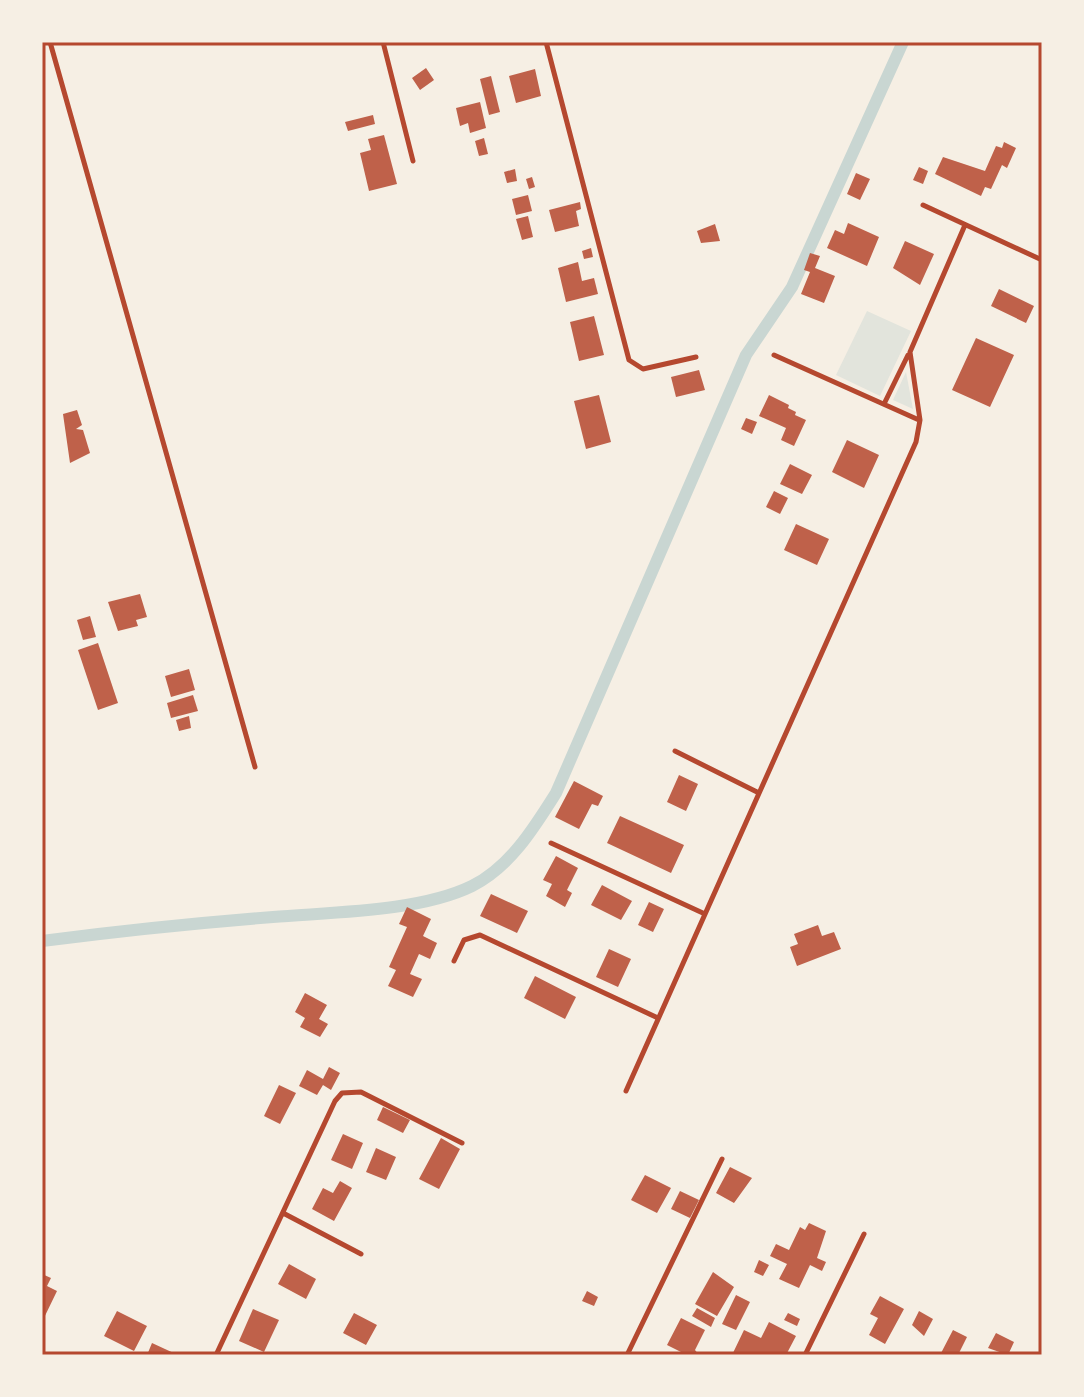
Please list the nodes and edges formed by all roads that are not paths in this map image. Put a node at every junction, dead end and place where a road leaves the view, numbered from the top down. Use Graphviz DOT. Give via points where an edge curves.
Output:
graph roads {
  1 [pos="50,42"];
  2 [pos="383,42"];
  3 [pos="546,42"];
  4 [pos="413,161"];
  5 [pos="923,205"];
  6 [pos="965,225"];
  7 [pos="1042,260"];
  8 [pos="910,352"];
  9 [pos="774,355"];
  10 [pos="696,357"];
  11 [pos="884,404"];
  12 [pos="920,420"];
  13 [pos="675,751"];
  14 [pos="255,767"];
  15 [pos="759,793"];
  16 [pos="551,843"];
  17 [pos="705,914"];
  18 [pos="454,961"];
  19 [pos="658,1018"];
  20 [pos="626,1091"];
  21 [pos="462,1143"];
  22 [pos="722,1159"];
  23 [pos="283,1213"];
  24 [pos="864,1234"];
  25 [pos="361,1254"];
  26 [pos="216,1355"];
  27 [pos="627,1355"];
  28 [pos="805,1355"];
  1 -- 14 [label="street"];
  2 -- 4 [label="street"];
  3 -- 10 [label="street" via="629,360 643,369"];
  5 -- 6 [label="street"];
  6 -- 7 [label="street"];
  6 -- 8 [label="street"];
  8 -- 11 [label="street"];
  8 -- 12 [label="street"];
  9 -- 11 [label="street"];
  11 -- 12 [label="street"];
  12 -- 15 [label="street" via="916,442"];
  13 -- 15 [label="street"];
  15 -- 17 [label="street"];
  16 -- 17 [label="street"];
  17 -- 19 [label="street"];
  18 -- 19 [label="street" via="464,940 480,935"];
  19 -- 20 [label="street"];
  21 -- 23 [label="street" via="348,1090 335,1101"];
  22 -- 27 [label="street"];
  23 -- 25 [label="street"];
  23 -- 26 [label="street"];
  24 -- 28 [label="street"];
}
